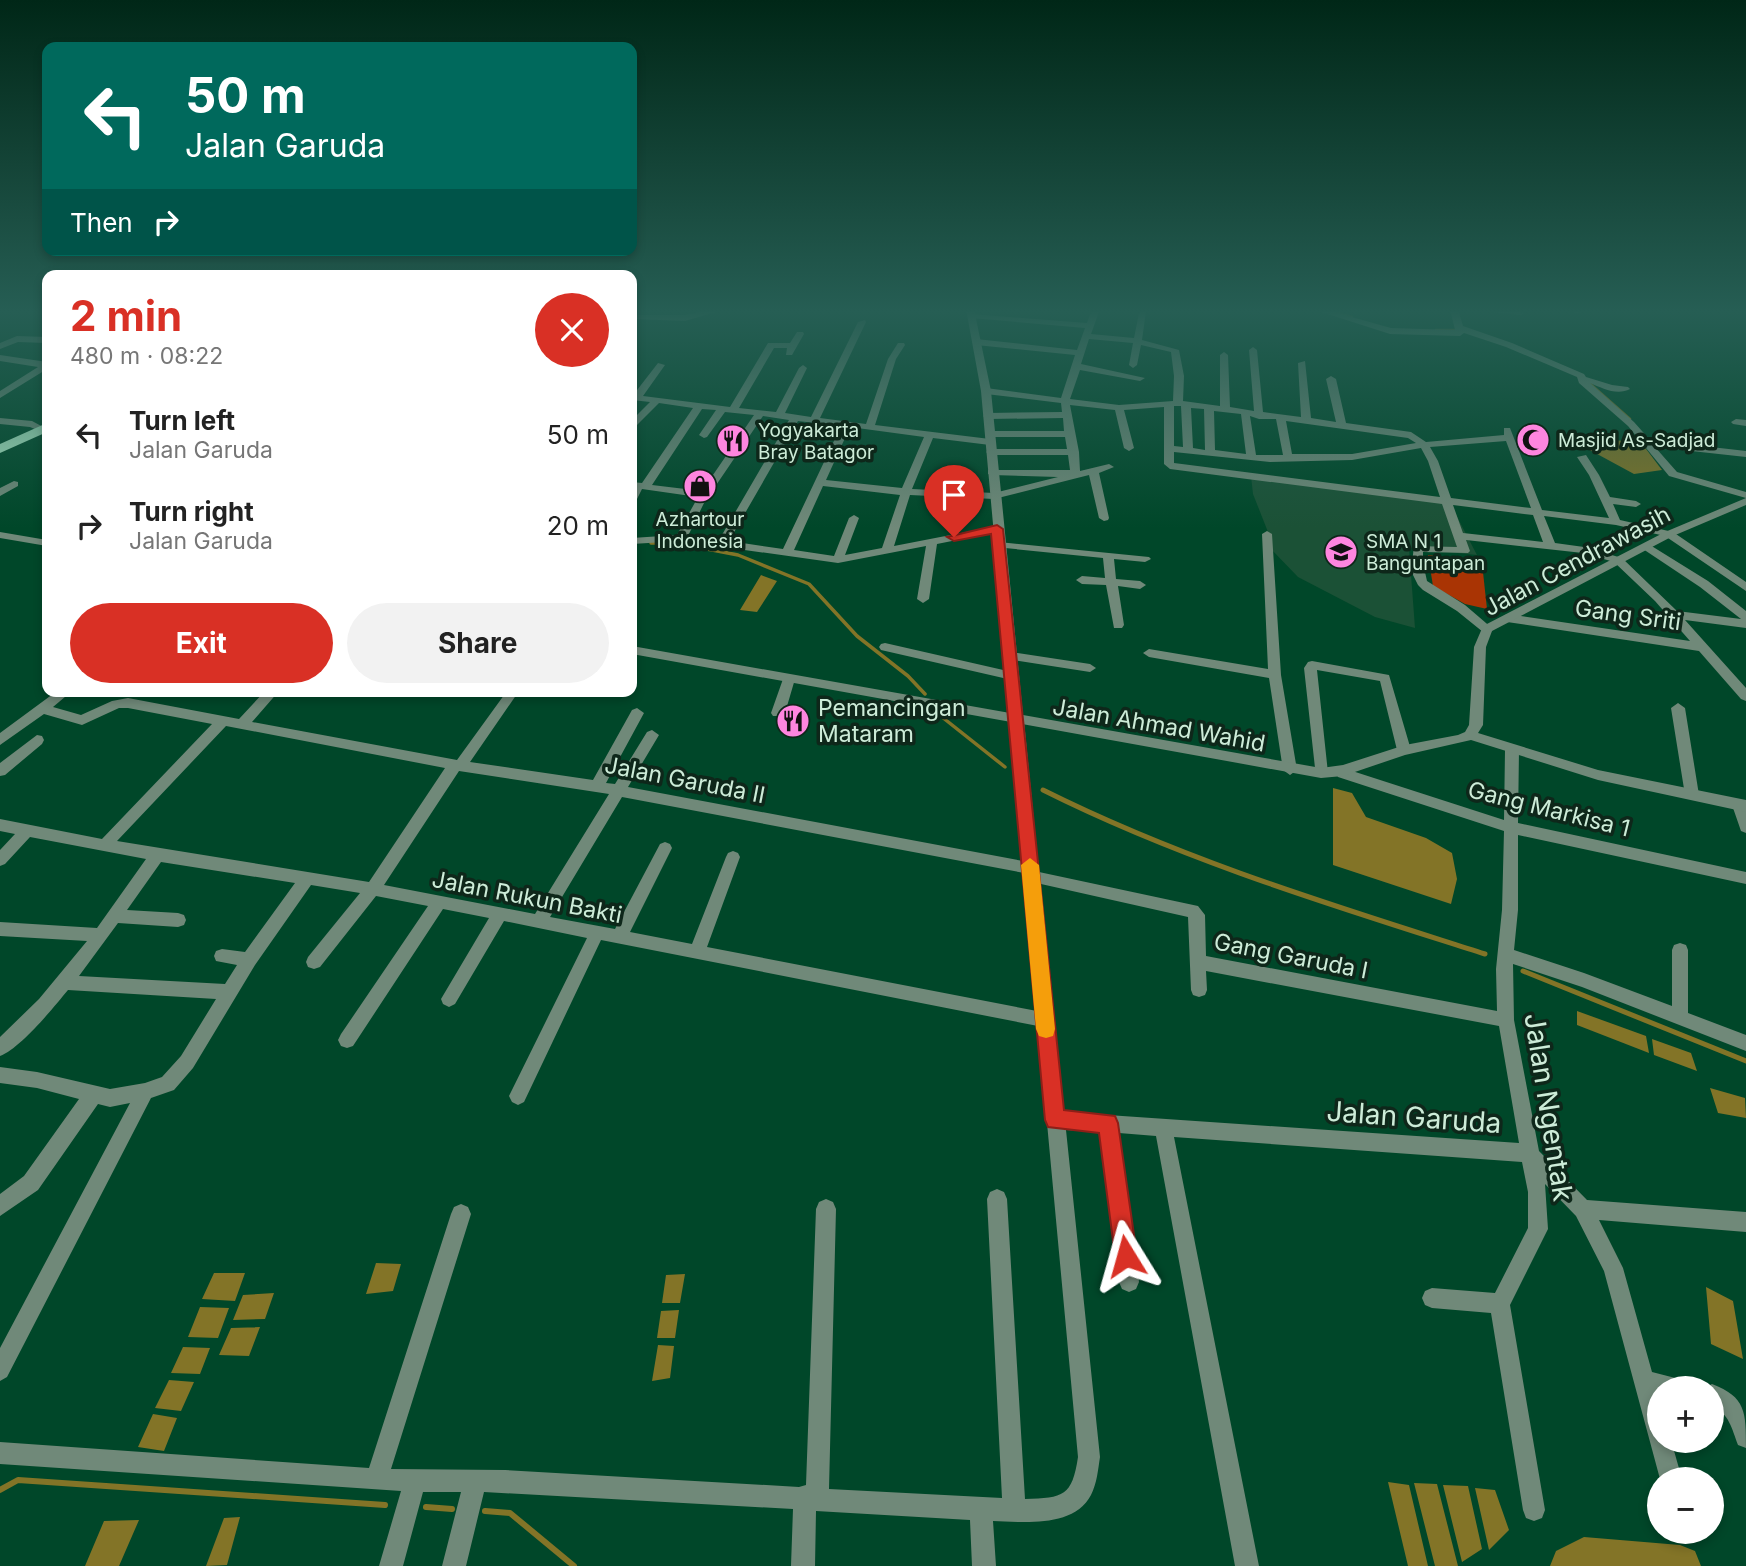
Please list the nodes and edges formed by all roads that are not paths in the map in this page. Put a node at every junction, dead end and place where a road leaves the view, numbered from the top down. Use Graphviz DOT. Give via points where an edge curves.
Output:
graph roads {
  1 [pos="20,382"];
  2 [pos="746,382"];
  3 [pos="796,382"];
  4 [pos="833,382"];
  5 [pos="884,382"];
  6 [pos="984,382"];
  7 [pos="1070,382"];
  8 [pos="1178,382"];
  9 [pos="1224,382"];
  10 [pos="1256,382"];
  11 [pos="1303,382"];
  12 [pos="1332,382"];
  13 [pos="1587,382"];
  14 [pos="1594,382"];
  15 [pos="1625,388"];
  16 [pos="986,391"];
  17 [pos="0,395"];
  18 [pos="637,397"];
  19 [pos="657,400"];
  20 [pos="1065,401"];
  21 [pos="1178,404"];
  22 [pos="699,406"];
  23 [pos="1119,408"];
  24 [pos="727,409"];
  25 [pos="1209,409"];
  26 [pos="1225,411"];
  27 [pos="760,413"];
  28 [pos="779,415"];
  29 [pos="1067,415"];
  30 [pos="1245,415"];
  31 [pos="988,416"];
  32 [pos="1259,416"];
  33 [pos="795,417"];
  34 [pos="1281,419"];
  35 [pos="637,420"];
  36 [pos="814,420"];
  37 [pos="0,421"];
  38 [pos="1306,422"];
  39 [pos="847,423"];
  40 [pos="870,426"];
  41 [pos="1342,426"];
  42 [pos="42,427"];
  43 [pos="42,429"];
  44 [pos="930,434"];
  45 [pos="1069,434"];
  46 [pos="704,435"];
  47 [pos="990,443"];
  48 [pos="1648,443"];
  49 [pos="1424,445"];
  50 [pos="1129,448"];
  51 [pos="0,449"];
  52 [pos="1170,449"];
  53 [pos="1188,450"];
  54 [pos="1074,452"];
  55 [pos="1210,453"];
  56 [pos="1746,454"];
  57 [pos="1251,457"];
  58 [pos="1288,457"];
  59 [pos="1582,457"];
  60 [pos="1109,467"];
  61 [pos="1093,470"];
  62 [pos="992,472"];
  63 [pos="820,483"];
  64 [pos="14,484"];
  65 [pos="638,486"];
  66 [pos="906,492"];
  67 [pos="0,493"];
  68 [pos="705,495"];
  69 [pos="994,496"];
  70 [pos="1446,500"];
  71 [pos="1606,500"];
  72 [pos="1745,502"];
  73 [pos="1636,504"];
  74 [pos="1538,512"];
  75 [pos="1104,518"];
  76 [pos="854,519"];
  77 [pos="1616,523"];
  78 [pos="997,529"];
  79 [pos="1267,534"];
  80 [pos="1669,534"];
  81 [pos="0,535"];
  82 [pos="1461,536"];
  83 [pos="681,538"];
  84 [pos="637,541"];
  85 [pos="42,542"];
  86 [pos="932,542"];
  87 [pos="722,544"];
  88 [pos="999,545"];
  89 [pos="1550,546"];
  90 [pos="1646,547"];
  91 [pos="887,551"];
  92 [pos="788,553"];
  93 [pos="1108,556"];
  94 [pos="1145,559"];
  95 [pos="838,560"];
  96 [pos="1618,560"];
  97 [pos="1082,580"];
  98 [pos="1111,582"];
  99 [pos="1140,585"];
  100 [pos="1746,587"];
  101 [pos="923,599"];
  102 [pos="1673,614"];
  103 [pos="1746,617"];
  104 [pos="1507,618"];
  105 [pos="1746,624"];
  106 [pos="1118,625"];
  107 [pos="1487,629"];
  108 [pos="884,647"];
  109 [pos="1702,647"];
  110 [pos="637,651"];
  111 [pos="1149,653"];
  112 [pos="1011,656"];
  113 [pos="1090,668"];
  114 [pos="1275,675"];
  115 [pos="1012,676"];
  116 [pos="789,679"];
  117 [pos="1746,696"];
  118 [pos="57,697"];
  119 [pos="267,697"];
  120 [pos="509,697"];
  121 [pos="1678,708"];
  122 [pos="41,709"];
  123 [pos="638,713"];
  124 [pos="778,713"];
  125 [pos="223,721"];
  126 [pos="1017,721"];
  127 [pos="242,724"];
  128 [pos="652,735"];
  129 [pos="1469,735"];
  130 [pos="0,740"];
  131 [pos="37,740"];
  132 [pos="1404,750"];
  133 [pos="1512,750"];
  134 [pos="458,766"];
  135 [pos="1290,770"];
  136 [pos="0,771"];
  137 [pos="1343,773"];
  138 [pos="1321,774"];
  139 [pos="597,786"];
  140 [pos="617,790"];
  141 [pos="1692,795"];
  142 [pos="1742,805"];
  143 [pos="0,825"];
  144 [pos="1508,827"];
  145 [pos="1746,827"];
  146 [pos="26,831"];
  147 [pos="104,846"];
  148 [pos="664,848"];
  149 [pos="158,855"];
  150 [pos="733,857"];
  151 [pos="0,860"];
  152 [pos="1031,872"];
  153 [pos="308,877"];
  154 [pos="1746,878"];
  155 [pos="373,889"];
  156 [pos="439,903"];
  157 [pos="500,914"];
  158 [pos="114,916"];
  159 [pos="178,920"];
  160 [pos="538,922"];
  161 [pos="0,929"];
  162 [pos="597,933"];
  163 [pos="100,935"];
  164 [pos="619,937"];
  165 [pos="1680,950"];
  166 [pos="697,953"];
  167 [pos="1505,954"];
  168 [pos="222,956"];
  169 [pos="249,960"];
  170 [pos="314,962"];
  171 [pos="1198,962"];
  172 [pos="64,982"];
  173 [pos="1199,990"];
  174 [pos="230,992"];
  175 [pos="449,999"];
  176 [pos="1680,1016"];
  177 [pos="1045,1020"];
  178 [pos="1506,1020"];
  179 [pos="346,1040"];
  180 [pos="1746,1043"];
  181 [pos="0,1048"];
  182 [pos="0,1075"];
  183 [pos="145,1092"];
  184 [pos="93,1095"];
  185 [pos="517,1096"];
  186 [pos="1055,1120"];
  187 [pos="1108,1123"];
  188 [pos="1163,1126"];
  189 [pos="1528,1153"];
  190 [pos="997,1199"];
  191 [pos="0,1206"];
  192 [pos="826,1209"];
  193 [pos="1583,1209"];
  194 [pos="461,1214"];
  195 [pos="1746,1222"];
  196 [pos="1129,1282"];
  197 [pos="1432,1298"];
  198 [pos="1500,1304"];
  199 [pos="0,1370"];
  200 [pos="1644,1381"];
  201 [pos="1647,1382"];
  202 [pos="1647,1392"];
  203 [pos="1724,1399"];
  204 [pos="1746,1437"];
  205 [pos="0,1453"];
  206 [pos="376,1480"];
  207 [pos="415,1481"];
  208 [pos="475,1481"];
  209 [pos="811,1497"];
  210 [pos="981,1508"];
  211 [pos="1014,1508"];
  212 [pos="1534,1510"];
  213 [pos="391,1566"];
  214 [pos="454,1566"];
  215 [pos="803,1566"];
  216 [pos="984,1566"];
  217 [pos="1247,1566"];
  1 -- 17 [label="street"];
  2 -- 24 [label="street"];
  3 -- 28 [label="street"];
  4 -- 36 [label="street"];
  5 -- 40 [label="street"];
  6 -- 16 [label="street"];
  7 -- 20 [label="street"];
  8 -- 21 [label="street"];
  9 -- 26 [label="street"];
  10 -- 32 [label="street"];
  11 -- 38 [label="street"];
  12 -- 41 [label="street"];
  13 -- 48 [label="street"];
  14 -- 15 [label="street"];
  16 -- 20 [label="street"];
  16 -- 31 [label="street"];
  18 -- 19 [label="street"];
  19 -- 22 [label="street"];
  19 -- 35 [label="street"];
  20 -- 23 [label="street"];
  20 -- 29 [label="street"];
  21 -- 23 [label="street"];
  21 -- 25 [label="street"];
  21 -- 52 [label="street"];
  21 -- 53 [label="street"];
  22 -- 24 [label="street"];
  22 -- 65 [label="street"];
  23 -- 50 [label="street"];
  24 -- 27 [label="street"];
  24 -- 46 [label="street"];
  25 -- 26 [label="street"];
  25 -- 55 [label="street"];
  26 -- 30 [label="street"];
  27 -- 28 [label="street"];
  27 -- 68 [label="street"];
  28 -- 33 [label="street"];
  29 -- 31 [label="street"];
  29 -- 45 [label="street"];
  30 -- 32 [label="street"];
  30 -- 57 [label="street"];
  31 -- 47 [label="street"];
  32 -- 34 [label="street"];
  33 -- 36 [label="street"];
  33 -- 87 [label="street"];
  34 -- 38 [label="street"];
  34 -- 58 [label="street"];
  36 -- 39 [label="street"];
  37 -- 42 [label="street"];
  38 -- 41 [label="street"];
  39 -- 40 [label="street"];
  39 -- 63 [label="street"];
  40 -- 44 [label="street"];
  41 -- 49 [label="street" via="1402,433"];
  43 -- 51 [label="highway"];
  44 -- 47 [label="street"];
  44 -- 66 [label="street"];
  45 -- 47 [label="street"];
  45 -- 54 [label="street"];
  47 -- 54 [label="street"];
  47 -- 62 [label="street"];
  48 -- 56 [label="street"];
  48 -- 72 [label="street" via="1673,474"];
  49 -- 58 [label="street" via="1352,457"];
  49 -- 70 [label="street"];
  49 -- 74 [label="street" via="1508,433"];
  52 -- 53 [label="street"];
  52 -- 70 [label="street" via="1169,464 1174,467"];
  53 -- 55 [label="street"];
  54 -- 62 [label="street" via="1073,473"];
  55 -- 57 [label="street"];
  57 -- 58 [label="street"];
  59 -- 71 [label="street"];
  60 -- 61 [label="street"];
  61 -- 69 [label="street"];
  61 -- 75 [label="street"];
  62 -- 69 [label="street"];
  63 -- 66 [label="street"];
  63 -- 92 [label="street"];
  64 -- 67 [label="street"];
  65 -- 68 [label="street"];
  66 -- 69 [label="street"];
  66 -- 91 [label="street"];
  68 -- 83 [label="street"];
  69 -- 78 [label="street"];
  70 -- 74 [label="street"];
  70 -- 82 [label="street"];
  71 -- 73 [label="street"];
  71 -- 77 [label="street"];
  72 -- 80 [label="street, Jalan Cendrawasih"];
  74 -- 77 [label="street"];
  74 -- 89 [label="street"];
  76 -- 95 [label="street"];
  77 -- 80 [label="street"];
  78 -- 86 [label="street"];
  78 -- 88 [label="street"];
  79 -- 114 [label="street"];
  80 -- 90 [label="street, Jalan Cendrawasih"];
  80 -- 100 [label="street"];
  81 -- 85 [label="street"];
  82 -- 89 [label="street"];
  82 -- 107 [label="street" via="1464,552 1418,548 1421,582"];
  83 -- 84 [label="street"];
  83 -- 87 [label="street"];
  86 -- 91 [label="street"];
  86 -- 101 [label="street"];
  87 -- 92 [label="street"];
  88 -- 93 [label="street"];
  88 -- 112 [label="street"];
  89 -- 96 [label="street"];
  90 -- 96 [label="street, Jalan Cendrawasih"];
  90 -- 103 [label="street"];
  91 -- 95 [label="street"];
  92 -- 95 [label="street"];
  93 -- 94 [label="street"];
  93 -- 98 [label="street"];
  96 -- 102 [label="street"];
  96 -- 104 [label="street, Jalan Cendrawasih"];
  97 -- 98 [label="street"];
  98 -- 99 [label="street"];
  98 -- 106 [label="street"];
  102 -- 105 [label="street"];
  102 -- 109 [label="street"];
  104 -- 107 [label="street, Jalan Cendrawasih"];
  104 -- 109 [label="street, Gang Sriti"];
  107 -- 129 [label="street, Jalan Cendrawasih" via="1480,648 1476,725"];
  108 -- 115 [label="street"];
  109 -- 117 [label="street"];
  110 -- 116 [label="street, Jalan Ahmad Wahid"];
  111 -- 114 [label="street"];
  112 -- 113 [label="street"];
  112 -- 115 [label="street"];
  114 -- 135 [label="street"];
  115 -- 126 [label="street"];
  116 -- 124 [label="street"];
  116 -- 126 [label="street, Jalan Ahmad Wahid"];
  118 -- 122 [label="street"];
  119 -- 127 [label="street"];
  120 -- 134 [label="street"];
  121 -- 141 [label="street"];
  122 -- 125 [label="street, Jalan Garuda II" via="82,719 128,702"];
  122 -- 130 [label="street"];
  123 -- 139 [label="street"];
  125 -- 127 [label="street, Jalan Garuda II"];
  125 -- 147 [label="street"];
  126 -- 135 [label="street, Jalan Ahmad Wahid"];
  126 -- 152 [label="street"];
  127 -- 134 [label="street, Jalan Garuda II"];
  128 -- 140 [label="street"];
  129 -- 132 [label="street, Jalan Ahmad Wahid"];
  129 -- 133 [label="street"];
  131 -- 136 [label="street"];
  132 -- 137 [label="street, Jalan Ahmad Wahid"];
  132 -- 138 [label="street" via="1385,678 1312,665"];
  133 -- 141 [label="street"];
  133 -- 144 [label="street, Jalan Ngentak"];
  134 -- 139 [label="street, Jalan Garuda II"];
  134 -- 155 [label="street"];
  135 -- 138 [label="street, Jalan Ahmad Wahid"];
  137 -- 138 [label="street, Jalan Ahmad Wahid"];
  137 -- 144 [label="street, Gang Markisa 1"];
  139 -- 140 [label="street, Jalan Garuda II"];
  140 -- 152 [label="street, Jalan Garuda II"];
  140 -- 160 [label="street"];
  141 -- 142 [label="street"];
  142 -- 145 [label="street"];
  143 -- 146 [label="street, Jalan Rukun Bakti"];
  144 -- 154 [label="street, Gang Markisa 1"];
  144 -- 167 [label="street, Jalan Ngentak" via="1510,898"];
  146 -- 147 [label="street, Jalan Rukun Bakti"];
  146 -- 151 [label="street"];
  147 -- 149 [label="street, Jalan Rukun Bakti"];
  148 -- 164 [label="street"];
  149 -- 153 [label="street, Jalan Rukun Bakti"];
  149 -- 158 [label="street"];
  150 -- 166 [label="street"];
  152 -- 171 [label="street, Gang Garuda I" via="1192,911 1197,915"];
  152 -- 177 [label="street"];
  153 -- 155 [label="street, Jalan Rukun Bakti"];
  153 -- 169 [label="street"];
  155 -- 156 [label="street, Jalan Rukun Bakti"];
  155 -- 170 [label="street"];
  156 -- 157 [label="street, Jalan Rukun Bakti"];
  156 -- 179 [label="street"];
  157 -- 160 [label="street, Jalan Rukun Bakti"];
  157 -- 175 [label="street"];
  158 -- 159 [label="street"];
  158 -- 163 [label="street"];
  160 -- 162 [label="street, Jalan Rukun Bakti"];
  161 -- 163 [label="street"];
  162 -- 164 [label="street, Jalan Rukun Bakti"];
  162 -- 185 [label="street"];
  163 -- 172 [label="street"];
  164 -- 166 [label="street, Jalan Rukun Bakti"];
  165 -- 176 [label="street"];
  166 -- 177 [label="street, Jalan Rukun Bakti"];
  167 -- 176 [label="street"];
  167 -- 178 [label="street, Jalan Ngentak"];
  168 -- 169 [label="street"];
  169 -- 174 [label="street"];
  171 -- 173 [label="street"];
  171 -- 178 [label="street, Gang Garuda I"];
  172 -- 174 [label="street"];
  172 -- 181 [label="street" via="31,1022"];
  174 -- 183 [label="street" via="187,1062 168,1084"];
  176 -- 180 [label="street"];
  177 -- 186 [label="street"];
  178 -- 189 [label="street, Jalan Ngentak"];
  182 -- 184 [label="street"];
  183 -- 184 [label="street" via="110,1098"];
  183 -- 199 [label="street"];
  184 -- 191 [label="street" via="31,1183"];
  186 -- 187 [label="street, Jalan Garuda"];
  186 -- 211 [label="street" via="1089,1457 1082,1491 1069,1503"];
  187 -- 188 [label="street, Jalan Garuda"];
  187 -- 196 [label="street"];
  188 -- 189 [label="street, Jalan Garuda"];
  188 -- 217 [label="street"];
  189 -- 193 [label="street, Jalan Garuda"];
  189 -- 198 [label="street, Jalan Ngentak" via="1537,1192 1538,1229"];
  190 -- 211 [label="street"];
  192 -- 209 [label="street"];
  193 -- 195 [label="street"];
  193 -- 200 [label="street, Jalan Garuda" via="1613,1268"];
  194 -- 206 [label="street"];
  197 -- 198 [label="street"];
  198 -- 212 [label="street"];
  200 -- 201 [label="street"];
  200 -- 202 [label="street, Jalan Garuda"];
  203 -- 204 [label="street" via="1735,1407"];
  205 -- 206 [label="street"];
  206 -- 207 [label="street"];
  207 -- 208 [label="street"];
  207 -- 213 [label="street"];
  208 -- 209 [label="street"];
  208 -- 214 [label="street"];
  209 -- 210 [label="street"];
  209 -- 215 [label="street"];
  210 -- 211 [label="street"];
  210 -- 216 [label="street"];
}
